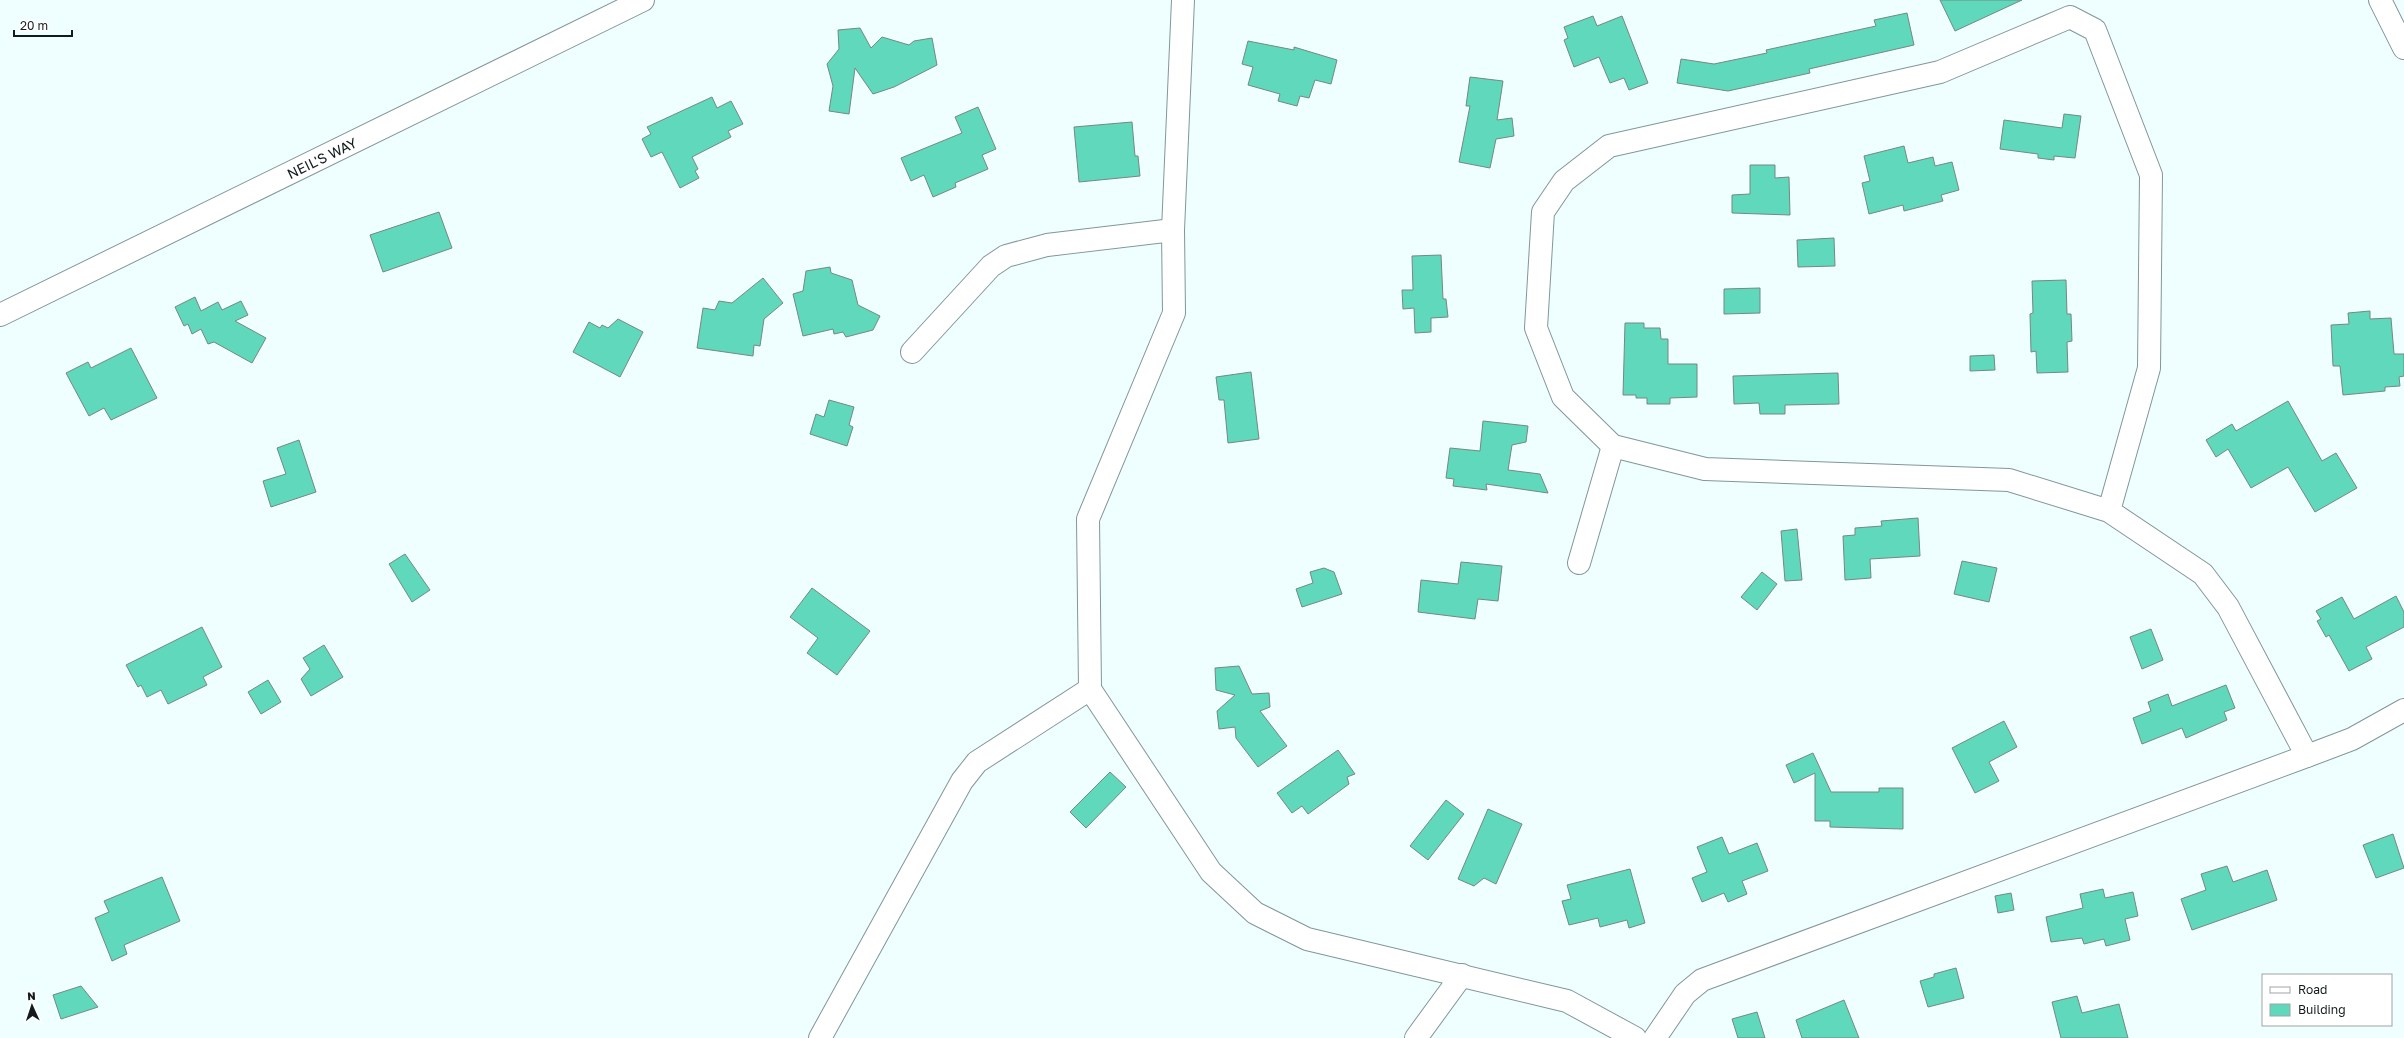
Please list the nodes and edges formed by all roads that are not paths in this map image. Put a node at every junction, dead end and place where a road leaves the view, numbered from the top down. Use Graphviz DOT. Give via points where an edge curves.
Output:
graph roads {
  1 [pos="643,0"];
  2 [pos="1183,0"];
  3 [pos="2380,0"];
  4 [pos="2404,48"];
  5 [pos="1173,230"];
  6 [pos="0,315"];
  7 [pos="912,352"];
  8 [pos="1613,446"];
  9 [pos="2109,511"];
  10 [pos="1579,563"];
  11 [pos="1090,689"];
  12 [pos="2404,710"];
  13 [pos="2307,756"];
  14 [pos="1462,975"];
  15 [pos="820,1038"];
  16 [pos="1416,1038"];
  17 [pos="1635,1038"];
  18 [pos="1655,1038"];
  1 -- 6 [label="street, NEIL'S WAY"];
  2 -- 5 [label="street"];
  3 -- 4 [label="street"];
  5 -- 7 [label="street" via="1047,245 1006,256 991,266"];
  5 -- 11 [label="street" via="1174,313 1088,519"];
  8 -- 9 [label="street" via="1704,469 2009,480"];
  8 -- 9 [label="street" via="1563,397 1536,328 1543,212 1564,181 1609,146 1940,72 2070,17 2095,30 2151,175 2150,368"];
  8 -- 10 [label="street"];
  9 -- 13 [label="street" via="2203,574 2228,607"];
  11 -- 14 [label="street" via="1211,872 1255,913 1307,939"];
  11 -- 15 [label="street" via="977,762 962,781"];
  12 -- 13 [label="street" via="2352,739"];
  13 -- 18 [label="street" via="1702,980 1684,994"];
  14 -- 16 [label="street"];
  14 -- 17 [label="street" via="1567,1001"];
}
